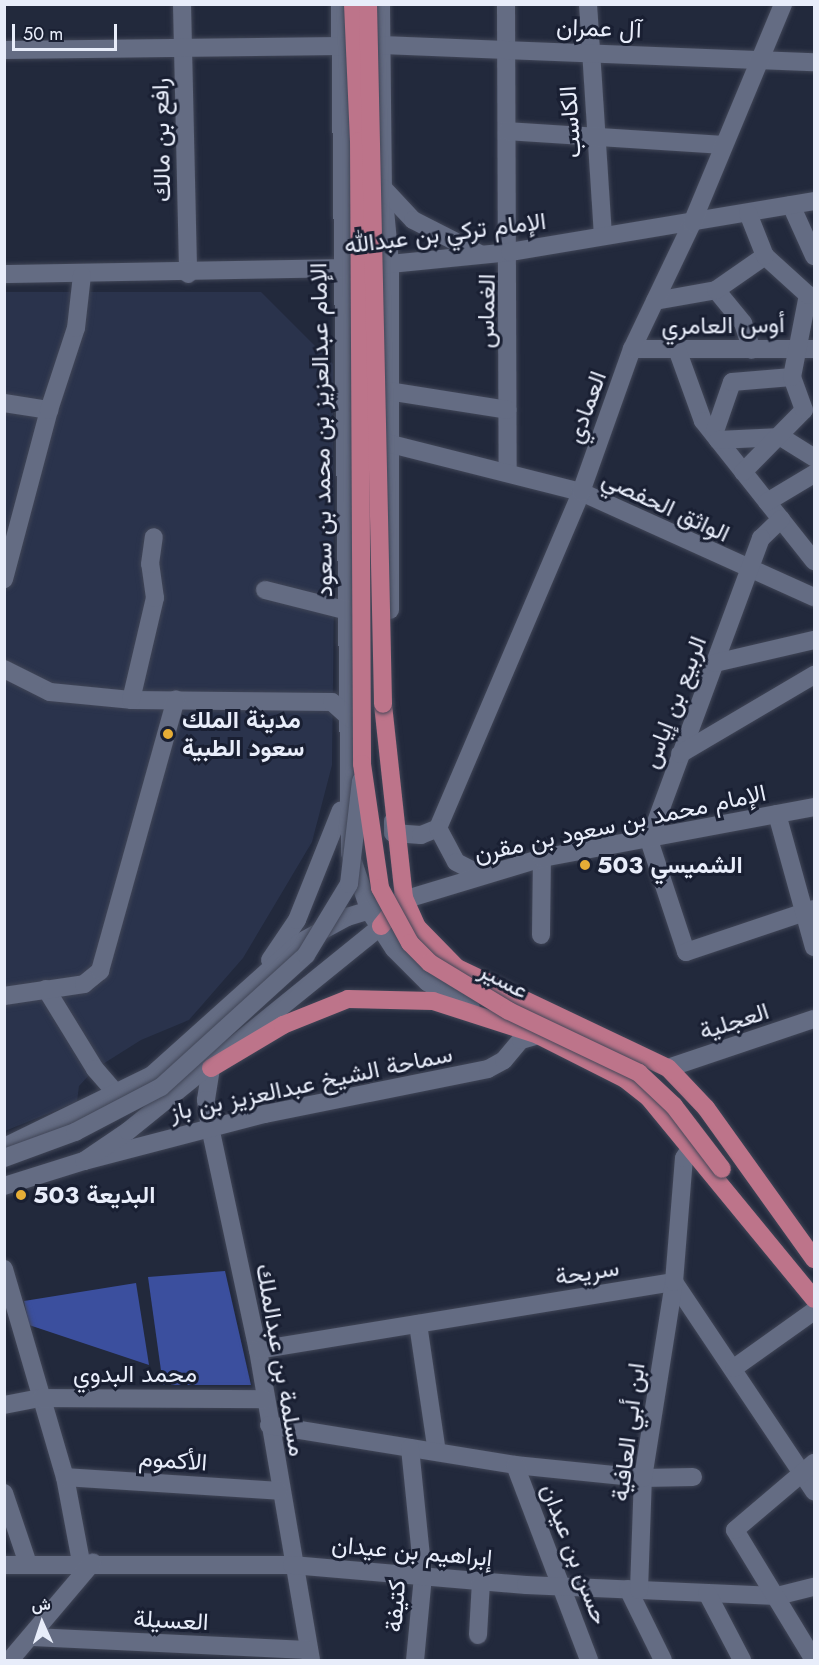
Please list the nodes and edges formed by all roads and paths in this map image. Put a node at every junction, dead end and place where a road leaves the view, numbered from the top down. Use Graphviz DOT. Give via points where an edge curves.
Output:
graph roads {
  1 [pos="182,4"];
  2 [pos="340,4"];
  3 [pos="353,4"];
  4 [pos="368,4"];
  5 [pos="381,4"];
  6 [pos="506,4"];
  7 [pos="588,4"];
  8 [pos="783,4"];
  9 [pos="382,45"];
  10 [pos="340,46"];
  11 [pos="183,48"];
  12 [pos="506,49"];
  13 [pos="4,50"];
  14 [pos="589,52"];
  15 [pos="763,58"];
  16 [pos="814,62"];
  17 [pos="507,131"];
  18 [pos="594,137"];
  19 [pos="723,145"];
  20 [pos="383,188"];
  21 [pos="814,201"];
  22 [pos="790,206"];
  23 [pos="748,213"];
  24 [pos="692,223"];
  25 [pos="603,236"];
  26 [pos="510,252"];
  27 [pos="482,255"];
  28 [pos="765,256"];
  29 [pos="814,256"];
  30 [pos="390,264"];
  31 [pos="341,269"];
  32 [pos="4,274"];
  33 [pos="81,274"];
  34 [pos="188,274"];
  35 [pos="716,290"];
  36 [pos="811,295"];
  37 [pos="655,301"];
  38 [pos="795,348"];
  39 [pos="632,349"];
  40 [pos="752,350"];
  41 [pos="814,350"];
  42 [pos="678,352"];
  43 [pos="792,377"];
  44 [pos="388,384"];
  45 [pos="4,403"];
  46 [pos="49,410"];
  47 [pos="508,410"];
  48 [pos="716,437"];
  49 [pos="781,437"];
  50 [pos="387,443"];
  51 [pos="814,458"];
  52 [pos="743,472"];
  53 [pos="508,473"];
  54 [pos="814,474"];
  55 [pos="581,492"];
  56 [pos="767,502"];
  57 [pos="781,519"];
  58 [pos="154,537"];
  59 [pos="814,561"];
  60 [pos="750,572"];
  61 [pos="4,579"];
  62 [pos="265,590"];
  63 [pos="814,597"];
  64 [pos="348,611"];
  65 [pos="814,643"];
  66 [pos="715,663"];
  67 [pos="4,669"];
  68 [pos="814,675"];
  69 [pos="176,699"];
  70 [pos="131,700"];
  71 [pos="351,719"];
  72 [pos="680,754"];
  73 [pos="362,764"];
  74 [pos="346,794"];
  75 [pos="814,807"];
  76 [pos="777,814"];
  77 [pos="438,828"];
  78 [pos="393,832"];
  79 [pos="649,840"];
  80 [pos="350,853"];
  81 [pos="542,858"];
  82 [pos="481,875"];
  83 [pos="404,898"];
  84 [pos="808,911"];
  85 [pos="375,919"];
  86 [pos="541,935"];
  87 [pos="814,947"];
  88 [pos="46,989"];
  89 [pos="249,989"];
  90 [pos="4,996"];
  91 [pos="481,1014"];
  92 [pos="814,1019"];
  93 [pos="538,1035"];
  94 [pos="211,1068"];
  95 [pos="668,1068"];
  96 [pos="117,1094"];
  97 [pos="210,1127"];
  98 [pos="4,1146"];
  99 [pos="692,1146"];
  100 [pos="4,1158"];
  101 [pos="84,1161"];
  102 [pos="4,1186"];
  103 [pos="762,1232"];
  104 [pos="814,1259"];
  105 [pos="4,1269"];
  106 [pos="674,1282"];
  107 [pos="814,1299"];
  108 [pos="814,1311"];
  109 [pos="418,1324"];
  110 [pos="12,1325"];
  111 [pos="258,1350"];
  112 [pos="734,1368"];
  113 [pos="41,1398"];
  114 [pos="265,1399"];
  115 [pos="4,1405"];
  116 [pos="269,1425"];
  117 [pos="410,1448"];
  118 [pos="437,1452"];
  119 [pos="515,1465"];
  120 [pos="808,1467"];
  121 [pos="65,1477"];
  122 [pos="693,1477"];
  123 [pos="643,1478"];
  124 [pos="279,1491"];
  125 [pos="814,1491"];
  126 [pos="4,1493"];
  127 [pos="87,1562"];
  128 [pos="28,1564"];
  129 [pos="4,1565"];
  130 [pos="292,1565"];
  131 [pos="423,1576"];
  132 [pos="481,1581"];
  133 [pos="563,1587"];
  134 [pos="814,1587"];
  135 [pos="634,1590"];
  136 [pos="707,1593"];
  137 [pos="777,1596"];
  138 [pos="478,1635"];
  139 [pos="31,1637"];
  140 [pos="310,1655"];
  141 [pos="10,1660"];
  142 [pos="415,1660"];
  143 [pos="589,1660"];
  144 [pos="663,1660"];
  145 [pos="742,1660"];
  146 [pos="814,1660"];
  1 -- 11 [label="street, رافع بن مالك"];
  2 -- 10 [label="street, الإمام عبدالعزيز بن محمد بن سعود"];
  3 -- 73 [label="main road, الإمام عبدالعزيز بن محمد بن سعود, bridge" via="359,141"];
  4 -- 78 [label="main road, bridge" via="383,704"];
  5 -- 9 [label="street"];
  6 -- 12 [label="street, الغماس"];
  7 -- 14 [label="street, الكاسب"];
  8 -- 15 [label="street, العمادي"];
  9 -- 12 [label="street, آل عمران"];
  9 -- 20 [label="street"];
  10 -- 11 [label="street"];
  10 -- 31 [label="street, الإمام عبدالعزيز بن محمد بن سعود"];
  11 -- 13 [label="street"];
  11 -- 34 [label="street, رافع بن مالك"];
  12 -- 14 [label="street, آل عمران"];
  12 -- 17 [label="street, الغماس"];
  14 -- 15 [label="street, آل عمران"];
  14 -- 18 [label="street, الكاسب"];
  15 -- 16 [label="street, آل عمران"];
  15 -- 19 [label="street, العمادي"];
  17 -- 18 [label="street"];
  17 -- 26 [label="street, الغماس"];
  18 -- 19 [label="street"];
  18 -- 25 [label="street, الكاسب"];
  19 -- 24 [label="street, العمادي"];
  20 -- 27 [label="street" via="413,220"];
  20 -- 30 [label="street"];
  21 -- 22 [label="street, الإمام تركي بن عبدالله"];
  22 -- 23 [label="street, الإمام تركي بن عبدالله"];
  22 -- 29 [label="street"];
  23 -- 24 [label="street, الإمام تركي بن عبدالله"];
  23 -- 28 [label="street"];
  24 -- 25 [label="street, الإمام تركي بن عبدالله"];
  24 -- 37 [label="street, العمادي"];
  25 -- 26 [label="street, الإمام تركي بن عبدالله"];
  26 -- 27 [label="street, الإمام تركي بن عبدالله"];
  26 -- 47 [label="street, الغماس"];
  27 -- 30 [label="street, الإمام تركي بن عبدالله"];
  28 -- 35 [label="street"];
  28 -- 36 [label="street"];
  30 -- 31 [label="street, الإمام تركي بن عبدالله"];
  30 -- 44 [label="street"];
  31 -- 34 [label="street, الإمام تركي بن عبدالله"];
  31 -- 64 [label="street, الإمام عبدالعزيز بن محمد بن سعود"];
  32 -- 33 [label="street, الإمام تركي بن عبدالله"];
  33 -- 34 [label="street, الإمام تركي بن عبدالله"];
  33 -- 46 [label="street" via="76,328"];
  35 -- 37 [label="street"];
  35 -- 40 [label="street" via="743,323"];
  36 -- 38 [label="street"];
  37 -- 39 [label="street, العمادي"];
  38 -- 40 [label="street, أوس العامري"];
  38 -- 41 [label="street, أوس العامري"];
  38 -- 43 [label="street"];
  39 -- 42 [label="street, أوس العامري"];
  39 -- 55 [label="street, العمادي"];
  40 -- 42 [label="street, أوس العامري"];
  42 -- 48 [label="street"];
  43 -- 48 [label="street" via="732,382"];
  43 -- 49 [label="street" via="804,410"];
  44 -- 47 [label="street"];
  44 -- 50 [label="street"];
  45 -- 46 [label="street"];
  46 -- 61 [label="street"];
  47 -- 53 [label="street, الغماس"];
  48 -- 49 [label="street"];
  48 -- 52 [label="street"];
  49 -- 51 [label="street"];
  49 -- 52 [label="street"];
  50 -- 53 [label="street, الواثق الحفصي"];
  50 -- 78 [label="street"];
  52 -- 56 [label="street"];
  53 -- 55 [label="street, الواثق الحفصي"];
  54 -- 56 [label="street"];
  55 -- 60 [label="street, الواثق الحفصي"];
  55 -- 77 [label="street, العمادي"];
  56 -- 57 [label="street"];
  57 -- 59 [label="street"];
  57 -- 60 [label="street, الربيع بن إياس" via="761,538"];
  58 -- 70 [label="street" via="150,564 155,598"];
  60 -- 63 [label="street, الواثق الحفصي"];
  60 -- 66 [label="street, الربيع بن إياس"];
  62 -- 64 [label="street"];
  64 -- 71 [label="street, الإمام عبدالعزيز بن محمد بن سعود"];
  65 -- 66 [label="street"];
  66 -- 72 [label="street, الربيع بن إياس"];
  67 -- 70 [label="street" via="50,692"];
  68 -- 72 [label="street"];
  69 -- 70 [label="street"];
  69 -- 71 [label="street" via="332,702"];
  69 -- 88 [label="street" via="100,971 84,984"];
  71 -- 74 [label="street, الإمام عبدالعزيز بن محمد بن سعود"];
  72 -- 79 [label="street, الربيع بن إياس"];
  73 -- 100 [label="street, bridge" via="350,884 306,955 161,1087 75,1132"];
  73 -- 103 [label="main road, عسير, bridge" via="373,864 410,943 471,991 639,1073 674,1106 722,1169"];
  74 -- 80 [label="street, الإمام عبدالعزيز بن محمد بن سعود"];
  74 -- 89 [label="street" via="332,843 297,920"];
  75 -- 76 [label="street, الإمام محمد بن سعود بن مقرن"];
  76 -- 79 [label="street, الإمام محمد بن سعود بن مقرن"];
  76 -- 84 [label="street"];
  77 -- 78 [label="street" via="421,835"];
  77 -- 82 [label="street" via="456,862"];
  78 -- 83 [label="main road"];
  79 -- 81 [label="street, الإمام محمد بن سعود بن مقرن"];
  79 -- 84 [label="street" via="686,952"];
  80 -- 85 [label="street, عسير"];
  81 -- 82 [label="street, الإمام محمد بن سعود بن مقرن"];
  81 -- 86 [label="street"];
  82 -- 83 [label="street, الإمام محمد بن سعود بن مقرن"];
  83 -- 85 [label="main road, سماحة الشيخ عبدالعزيز بن باز"];
  83 -- 95 [label="main road" via="417,927 457,968"];
  84 -- 87 [label="street"];
  85 -- 89 [label="street" via="314,933"];
  85 -- 91 [label="street, عسير" via="407,966"];
  85 -- 94 [label="street, سماحة الشيخ عبدالعزيز بن باز"];
  88 -- 90 [label="street"];
  88 -- 96 [label="street" via="95,1069"];
  89 -- 96 [label="street, سماحة الشيخ عبدالعزيز بن باز" via="181,1053"];
  91 -- 93 [label="main road, سماحة الشيخ عبدالعزيز بن باز"];
  91 -- 94 [label="main road, سماحة الشيخ عبدالعزيز بن باز" via="394,996 348,999 282,1025"];
  92 -- 95 [label="street, العجلية"];
  93 -- 97 [label="street, سماحة الشيخ عبدالعزيز بن باز" via="521,1040 504,1060 488,1069"];
  93 -- 99 [label="main road, سماحة الشيخ عبدالعزيز بن باز" via="625,1079"];
  94 -- 97 [label="street, مسلمة بن عبدالملك" via="206,1100"];
  94 -- 101 [label="street, سماحة الشيخ عبدالعزيز بن باز"];
  95 -- 104 [label="main road" via="706,1108"];
  96 -- 98 [label="street, سماحة الشيخ عبدالعزيز بن باز"];
  97 -- 101 [label="street, سماحة الشيخ عبدالعزيز بن باز"];
  97 -- 111 [label="street, مسلمة بن عبدالملك"];
  99 -- 103 [label="main road, سماحة الشيخ عبدالعزيز بن باز"];
  99 -- 106 [label="street, ابن أبي العافية" via="684,1158"];
  101 -- 102 [label="street, سماحة الشيخ عبدالعزيز بن باز"];
  103 -- 107 [label="main road"];
  105 -- 110 [label="street"];
  106 -- 109 [label="street, سريحة"];
  106 -- 112 [label="street"];
  106 -- 123 [label="street, ابن أبي العافية"];
  108 -- 112 [label="street"];
  109 -- 111 [label="street, سريحة"];
  109 -- 118 [label="street"];
  110 -- 113 [label="street"];
  111 -- 114 [label="street, مسلمة بن عبدالملك"];
  112 -- 120 [label="street"];
  113 -- 114 [label="street, محمد البدوي"];
  113 -- 115 [label="street, محمد البدوي"];
  113 -- 121 [label="street"];
  114 -- 116 [label="street, مسلمة بن عبدالملك"];
  116 -- 117 [label="street"];
  116 -- 124 [label="street, مسلمة بن عبدالملك"];
  117 -- 118 [label="street"];
  117 -- 131 [label="street, كتيفة"];
  118 -- 119 [label="street"];
  119 -- 123 [label="street"];
  119 -- 133 [label="street, حسن بن عيدان"];
  120 -- 125 [label="street"];
  120 -- 137 [label="street" via="735,1530"];
  121 -- 124 [label="street, الأكموم"];
  121 -- 127 [label="street"];
  122 -- 123 [label="street"];
  123 -- 135 [label="street, ابن أبي العافية"];
  124 -- 130 [label="street, مسلمة بن عبدالملك"];
  126 -- 128 [label="street"];
  127 -- 128 [label="street, إبراهيم بن عيدان"];
  127 -- 130 [label="street, إبراهيم بن عيدان"];
  127 -- 139 [label="street"];
  128 -- 129 [label="street, إبراهيم بن عيدان"];
  130 -- 131 [label="street, إبراهيم بن عيدان"];
  130 -- 140 [label="street, مسلمة بن عبدالملك"];
  131 -- 132 [label="street, إبراهيم بن عيدان"];
  131 -- 142 [label="street, كتيفة"];
  132 -- 133 [label="street, إبراهيم بن عيدان"];
  132 -- 138 [label="street"];
  133 -- 135 [label="street, إبراهيم بن عيدان"];
  133 -- 143 [label="street, حسن بن عيدان"];
  134 -- 137 [label="street, إبراهيم بن عيدان"];
  135 -- 136 [label="street, إبراهيم بن عيدان"];
  135 -- 144 [label="street, ابن أبي العافية"];
  136 -- 137 [label="street, إبراهيم بن عيدان"];
  136 -- 145 [label="street"];
  137 -- 146 [label="street"];
  139 -- 140 [label="street, العسيلة"];
  139 -- 141 [label="street"];
}
